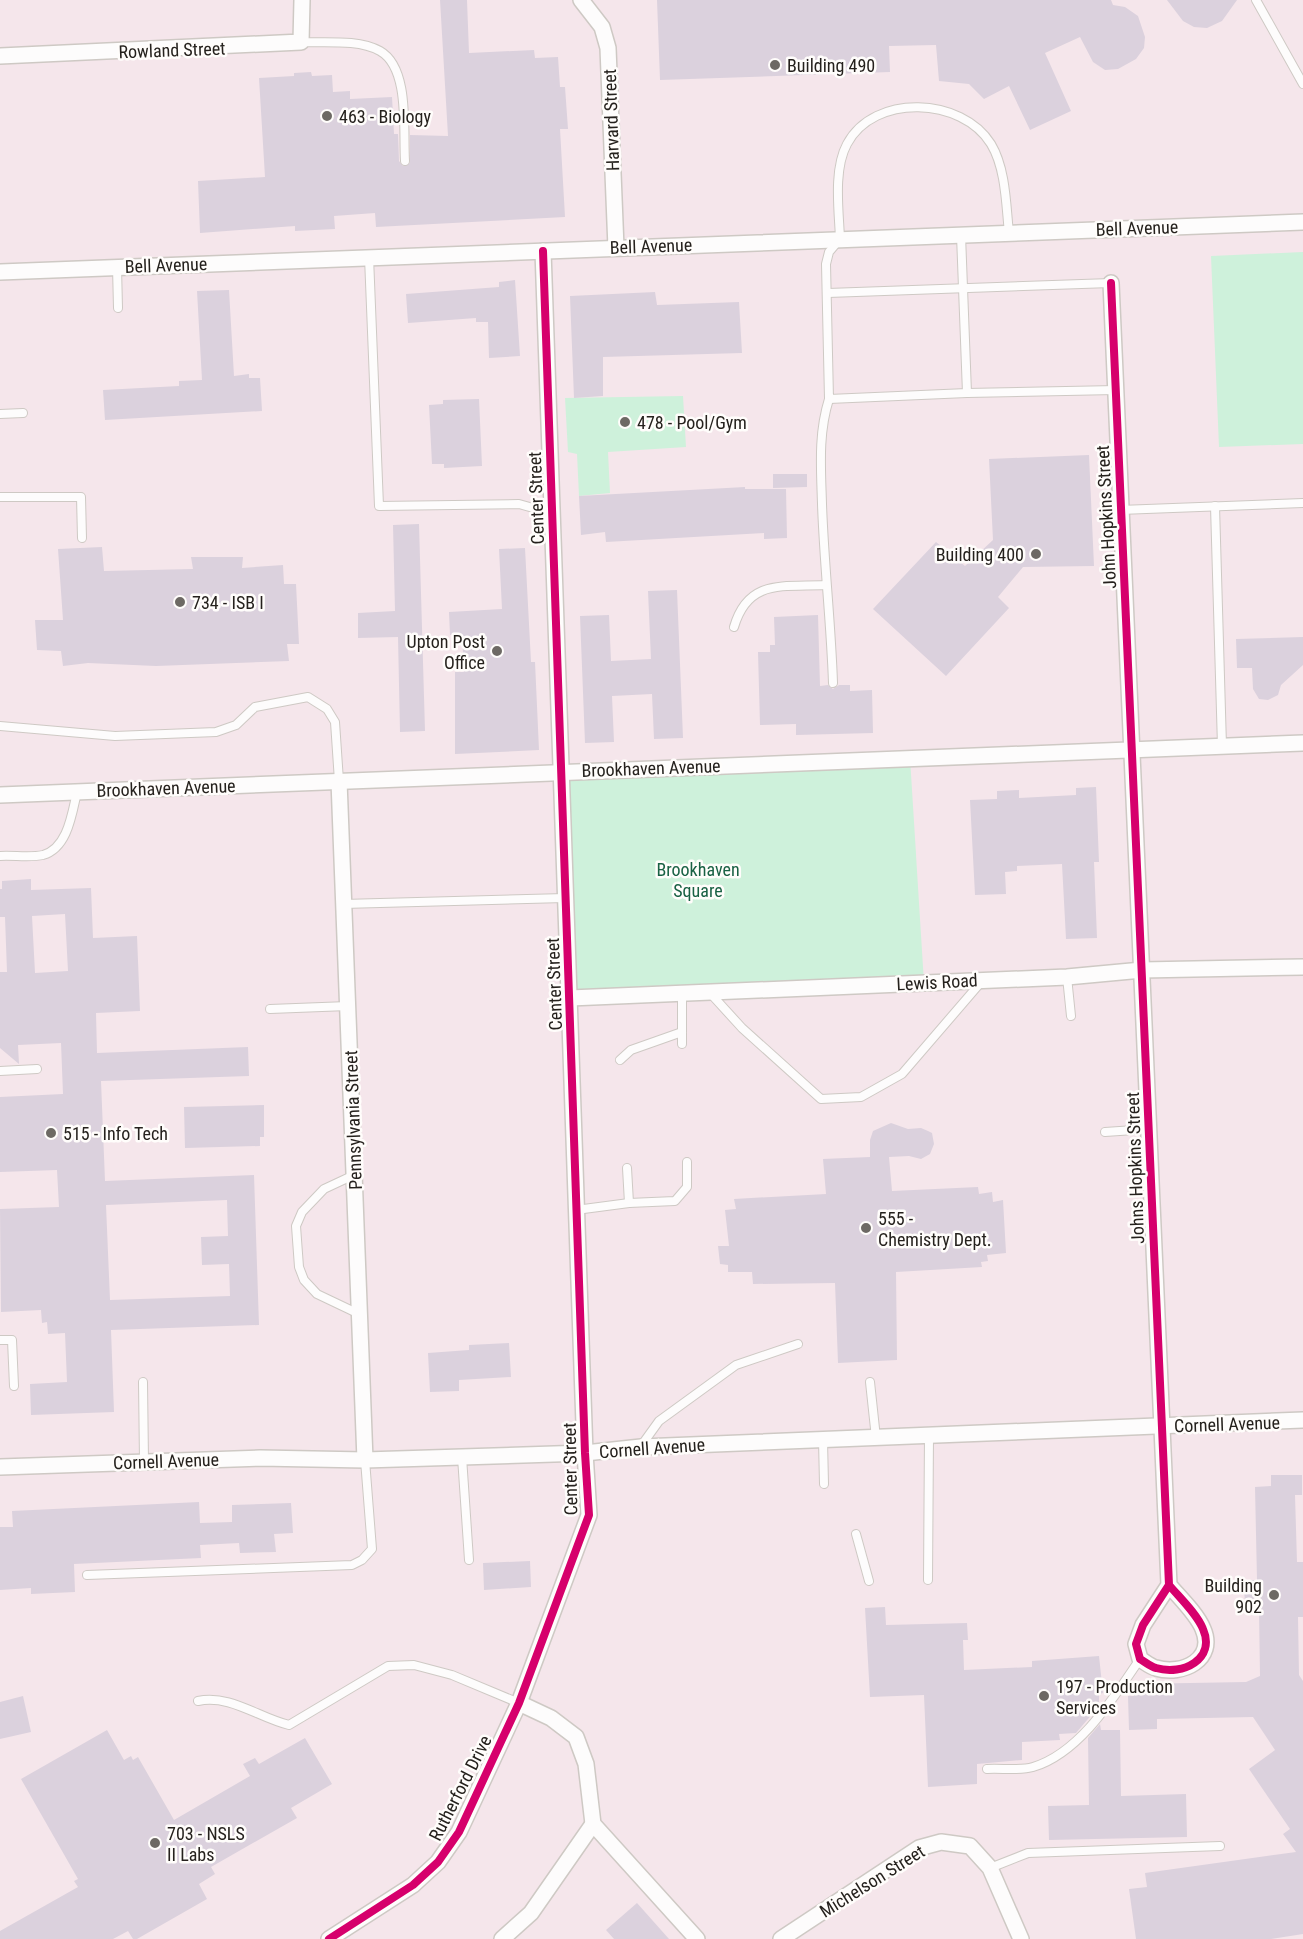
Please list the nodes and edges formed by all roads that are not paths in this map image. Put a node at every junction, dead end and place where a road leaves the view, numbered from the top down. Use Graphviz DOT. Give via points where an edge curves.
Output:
graph roads {
  1 [pos="302,0"];
  2 [pos="581,0"];
  3 [pos="1256,0"];
  4 [pos="301,42"];
  5 [pos="0,56"];
  6 [pos="1303,84"];
  7 [pos="405,161"];
  8 [pos="1303,222"];
  9 [pos="1009,233"];
  10 [pos="961,235"];
  11 [pos="840,239"];
  12 [pos="616,248"];
  13 [pos="543,251"];
  14 [pos="369,257"];
  15 [pos="117,267"];
  16 [pos="0,272"];
  17 [pos="1111,283"];
  18 [pos="963,287"];
  19 [pos="828,293"];
  20 [pos="118,308"];
  21 [pos="1116,390"];
  22 [pos="967,393"];
  23 [pos="829,399"];
  24 [pos="23,413"];
  25 [pos="0,414"];
  26 [pos="0,496"];
  27 [pos="1303,503"];
  28 [pos="1215,506"];
  29 [pos="1120,510"];
  30 [pos="551,513"];
  31 [pos="82,538"];
  32 [pos="825,585"];
  33 [pos="734,627"];
  34 [pos="833,683"];
  35 [pos="0,726"];
  36 [pos="1303,743"];
  37 [pos="1222,746"];
  38 [pos="1132,750"];
  39 [pos="559,772"];
  40 [pos="339,781"];
  41 [pos="77,792"];
  42 [pos="0,795"];
  43 [pos="0,856"];
  44 [pos="565,898"];
  45 [pos="343,904"];
  46 [pos="1303,967"];
  47 [pos="1142,970"];
  48 [pos="1067,977"];
  49 [pos="982,980"];
  50 [pos="682,994"];
  51 [pos="711,994"];
  52 [pos="570,998"];
  53 [pos="348,1006"];
  54 [pos="270,1009"];
  55 [pos="1071,1016"];
  56 [pos="682,1032"];
  57 [pos="682,1044"];
  58 [pos="620,1060"];
  59 [pos="37,1069"];
  60 [pos="0,1071"];
  61 [pos="1149,1128"];
  62 [pos="1105,1132"];
  63 [pos="687,1162"];
  64 [pos="627,1168"];
  65 [pos="356,1174"];
  66 [pos="629,1203"];
  67 [pos="576,1210"];
  68 [pos="359,1314"];
  69 [pos="0,1340"];
  70 [pos="798,1344"];
  71 [pos="143,1382"];
  72 [pos="870,1382"];
  73 [pos="14,1386"];
  74 [pos="1303,1420"];
  75 [pos="1161,1426"];
  76 [pos="929,1436"];
  77 [pos="876,1438"];
  78 [pos="823,1440"];
  79 [pos="641,1447"];
  80 [pos="585,1453"];
  81 [pos="462,1457"];
  82 [pos="365,1460"];
  83 [pos="144,1461"];
  84 [pos="0,1467"];
  85 [pos="824,1484"];
  86 [pos="856,1534"];
  87 [pos="469,1560"];
  88 [pos="87,1575"];
  89 [pos="928,1580"];
  90 [pos="869,1581"];
  91 [pos="1169,1585"];
  92 [pos="1140,1659"];
  93 [pos="198,1701"];
  94 [pos="519,1703"];
  95 [pos="987,1769"];
  96 [pos="593,1824"];
  97 [pos="1220,1846"];
  98 [pos="990,1868"];
  99 [pos="329,1939"];
  100 [pos="502,1939"];
  101 [pos="698,1939"];
  102 [pos="781,1939"];
  103 [pos="1022,1939"];
  1 -- 4 [label="street"];
  2 -- 12 [label="street, Harvard Street" via="602,27 608,48"];
  3 -- 6 [label="lane"];
  4 -- 5 [label="street, Rowland Street"];
  4 -- 7 [label="lane" via="356,45 380,51 395,65 402,90"];
  8 -- 9 [label="street, Bell Avenue"];
  9 -- 10 [label="street, Bell Avenue"];
  9 -- 11 [label="lane" via="1003,178 991,144 968,119 937,108 880,115 862,125 847,144 841,160"];
  10 -- 11 [label="street, Bell Avenue"];
  10 -- 18 [label="lane"];
  11 -- 12 [label="street, Bell Avenue"];
  11 -- 19 [label="lane" via="829,252 826,264"];
  12 -- 13 [label="street, Bell Avenue"];
  13 -- 14 [label="street, Bell Avenue"];
  13 -- 30 [label="street, Center Street"];
  14 -- 15 [label="street, Bell Avenue"];
  14 -- 30 [label="lane" via="379,507 519,504"];
  15 -- 16 [label="street, Bell Avenue"];
  15 -- 20 [label="lane"];
  17 -- 18 [label="lane"];
  17 -- 21 [label="street, John Hopkins Street"];
  18 -- 19 [label="lane"];
  18 -- 22 [label="lane"];
  19 -- 23 [label="lane"];
  21 -- 22 [label="lane"];
  21 -- 29 [label="street, John Hopkins Street"];
  22 -- 23 [label="lane"];
  23 -- 32 [label="lane" via="820,446"];
  24 -- 25 [label="lane"];
  26 -- 31 [label="lane" via="81,497"];
  27 -- 28 [label="lane"];
  28 -- 29 [label="lane"];
  28 -- 37 [label="lane"];
  29 -- 38 [label="street, John Hopkins Street"];
  30 -- 39 [label="street, Center Street"];
  32 -- 33 [label="lane" via="770,588 751,595 739,609"];
  32 -- 34 [label="lane"];
  35 -- 40 [label="lane" via="115,736 216,732 236,725 255,707 308,697 327,709 335,722"];
  36 -- 37 [label="street, Brookhaven Avenue"];
  37 -- 38 [label="street, Brookhaven Avenue"];
  38 -- 39 [label="street, Brookhaven Avenue"];
  38 -- 47 [label="street, Johns Hopkins Street"];
  39 -- 40 [label="street, Brookhaven Avenue"];
  39 -- 44 [label="street, Center Street"];
  40 -- 41 [label="street, Brookhaven Avenue"];
  40 -- 45 [label="street, Pennsylvania Street"];
  41 -- 42 [label="street, Brookhaven Avenue"];
  41 -- 43 [label="lane" via="70,824 56,847 42,855"];
  44 -- 45 [label="lane"];
  44 -- 52 [label="street, Center Street"];
  45 -- 53 [label="street, Pennsylvania Street"];
  46 -- 47 [label="street, Lewis Road"];
  47 -- 48 [label="street, Lewis Road"];
  47 -- 61 [label="street, Johns Hopkins Street"];
  48 -- 49 [label="street, Lewis Road"];
  48 -- 55 [label="lane"];
  49 -- 51 [label="street, Lewis Road"];
  49 -- 51 [label="lane" via="902,1074 861,1097 821,1099 742,1028"];
  50 -- 51 [label="street, Lewis Road"];
  50 -- 52 [label="street, Lewis Road"];
  50 -- 56 [label="lane"];
  52 -- 67 [label="street, Center Street"];
  53 -- 54 [label="lane"];
  53 -- 65 [label="street, Pennsylvania Street"];
  56 -- 57 [label="lane"];
  56 -- 58 [label="lane" via="631,1050"];
  59 -- 60 [label="lane"];
  61 -- 62 [label="lane"];
  61 -- 75 [label="street, Johns Hopkins Street"];
  63 -- 66 [label="lane" via="687,1187 675,1202"];
  64 -- 66 [label="lane"];
  65 -- 68 [label="street, Pennsylvania Street"];
  65 -- 68 [label="lane" via="324,1190 302,1212 296,1226 299,1268 304,1280 317,1294"];
  66 -- 67 [label="lane"];
  67 -- 80 [label="street, Center Street"];
  68 -- 82 [label="street, Pennsylvania Street"];
  69 -- 73 [label="lane" via="12,1340"];
  70 -- 79 [label="lane" via="736,1365 659,1421"];
  71 -- 83 [label="lane"];
  72 -- 77 [label="lane"];
  74 -- 75 [label="street, Cornell Avenue"];
  75 -- 76 [label="street, Cornell Avenue"];
  75 -- 91 [label="street, Johns Hopkins Street"];
  76 -- 77 [label="street, Cornell Avenue"];
  76 -- 89 [label="lane"];
  77 -- 78 [label="street, Cornell Avenue"];
  78 -- 79 [label="street, Cornell Avenue"];
  78 -- 85 [label="lane"];
  79 -- 80 [label="street, Cornell Avenue"];
  80 -- 81 [label="street, Cornell Avenue"];
  80 -- 94 [label="street, Center Street" via="590,1515"];
  81 -- 82 [label="street, Cornell Avenue"];
  81 -- 87 [label="lane"];
  82 -- 83 [label="street, Cornell Avenue"];
  82 -- 88 [label="lane" via="372,1549 352,1565"];
  83 -- 84 [label="street, Cornell Avenue"];
  86 -- 90 [label="lane"];
  91 -- 92 [label="street" via="1143,1625 1136,1644"];
  91 -- 92 [label="street" via="1203,1627 1207,1643 1202,1658 1187,1668 1172,1670 1156,1668"];
  92 -- 95 [label="lane" via="1108,1706 1058,1754 1033,1767"];
  93 -- 94 [label="lane" via="209,1699 238,1706 289,1725 388,1666 414,1665 452,1675"];
  94 -- 96 [label="street" via="551,1718 576,1737 586,1764"];
  94 -- 99 [label="street, Rutherford Drive" via="467,1815 438,1862 413,1885"];
  96 -- 100 [label="street" via="531,1912"];
  96 -- 101 [label="street"];
  97 -- 98 [label="lane" via="1028,1853"];
  98 -- 102 [label="street, Michelson Street" via="970,1846 941,1842 919,1848"];
  98 -- 103 [label="street, Michelson Street"];
}
